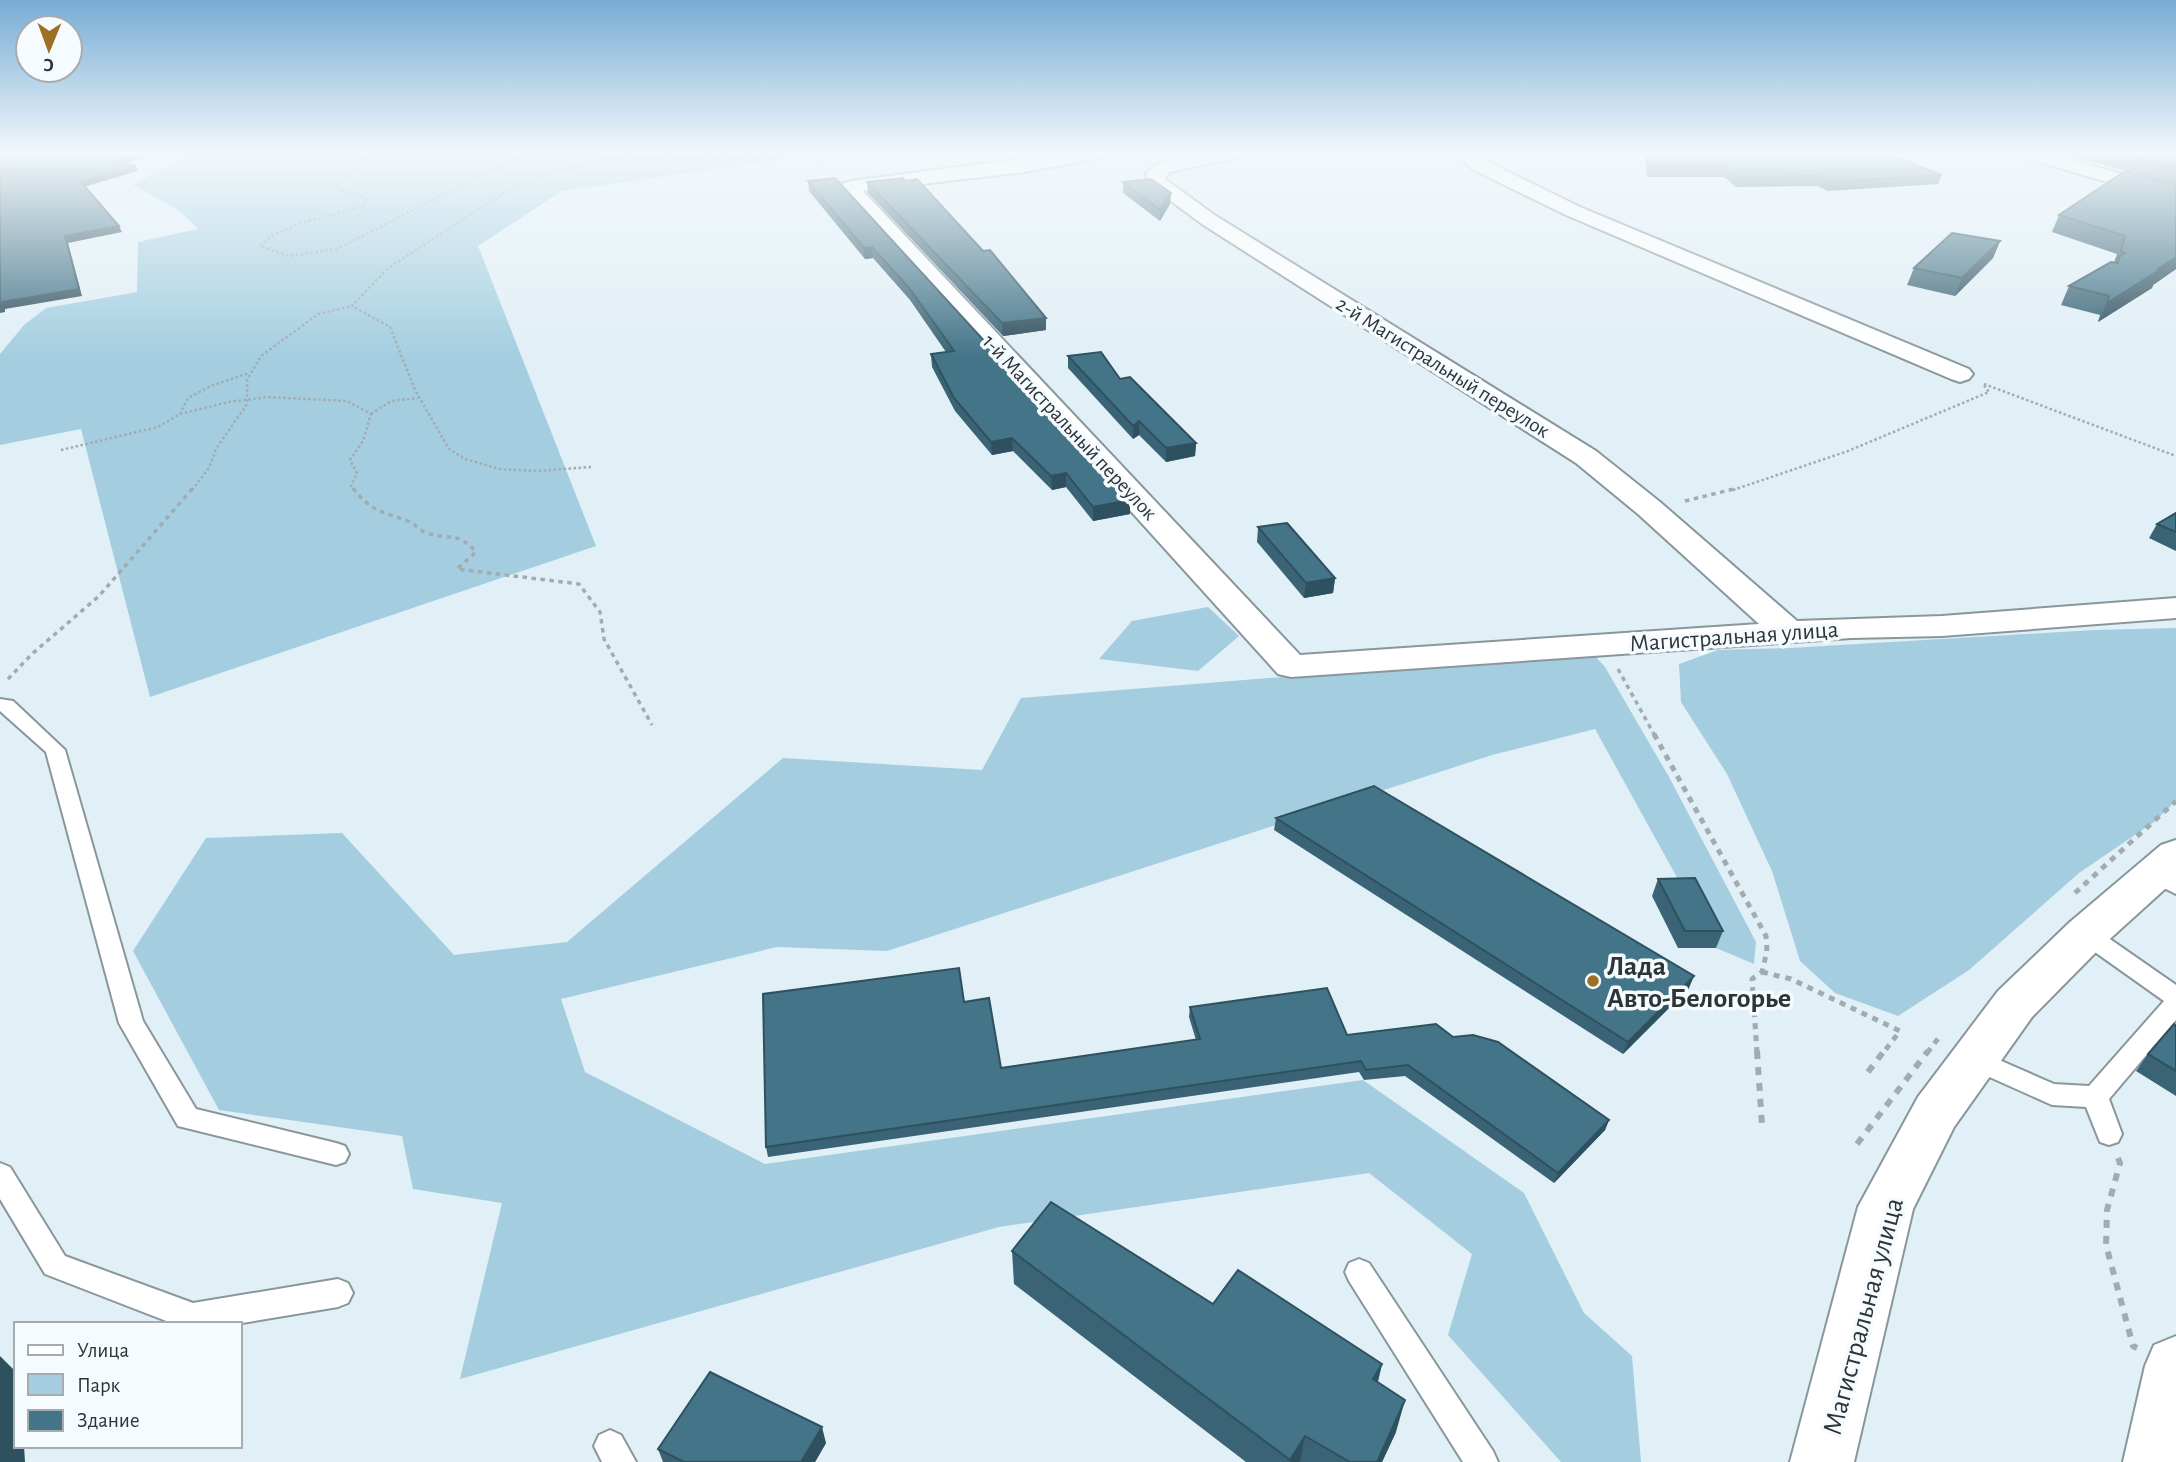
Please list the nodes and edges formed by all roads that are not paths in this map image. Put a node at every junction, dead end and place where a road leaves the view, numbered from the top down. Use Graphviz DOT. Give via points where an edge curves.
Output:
graph roads {
  1 [pos="880,220"];
  2 [pos="1209,220"];
  3 [pos="1595,220"];
  4 [pos="1960,374"];
  5 [pos="2176,608"];
  6 [pos="1790,632"];
  7 [pos="1291,666"];
  8 [pos="0,705"];
  9 [pos="2169,872"];
  10 [pos="2087,934"];
  11 [pos="2176,997"];
  12 [pos="2176,1003"];
  13 [pos="1973,1059"];
  14 [pos="2095,1097"];
  15 [pos="2109,1134"];
  16 [pos="336,1154"];
  17 [pos="0,1175"];
  18 [pos="1359,1272"];
  19 [pos="338,1293"];
  20 [pos="2176,1366"];
  21 [pos="1482,1462"];
  22 [pos="1822,1462"];
  23 [pos="2155,1462"];
  1 -- 7 [label="street, 1-й Магистральный переулок"];
  2 -- 6 [label="street, 2-й Магистральный переулок" via="1586,457"];
  3 -- 4 [label="street"];
  5 -- 6 [label="street, Магистральная улица"];
  6 -- 7 [label="street, Магистральная улица"];
  8 -- 16 [label="lane" via="6,705 55,750 131,1023 187,1118"];
  9 -- 10 [label="street, Магистральная улица"];
  10 -- 11 [label="lane"];
  10 -- 13 [label="street, Магистральная улица" via="2015,1004"];
  12 -- 14 [label="lane"];
  13 -- 14 [label="lane" via="2052,1094"];
  13 -- 22 [label="street, Магистральная улица" via="1936,1112 1886,1207"];
  14 -- 15 [label="lane"];
  17 -- 19 [label="lane" via="55,1265 193,1317"];
  18 -- 21 [label="lane"];
  20 -- 23 [label="street"];
}
